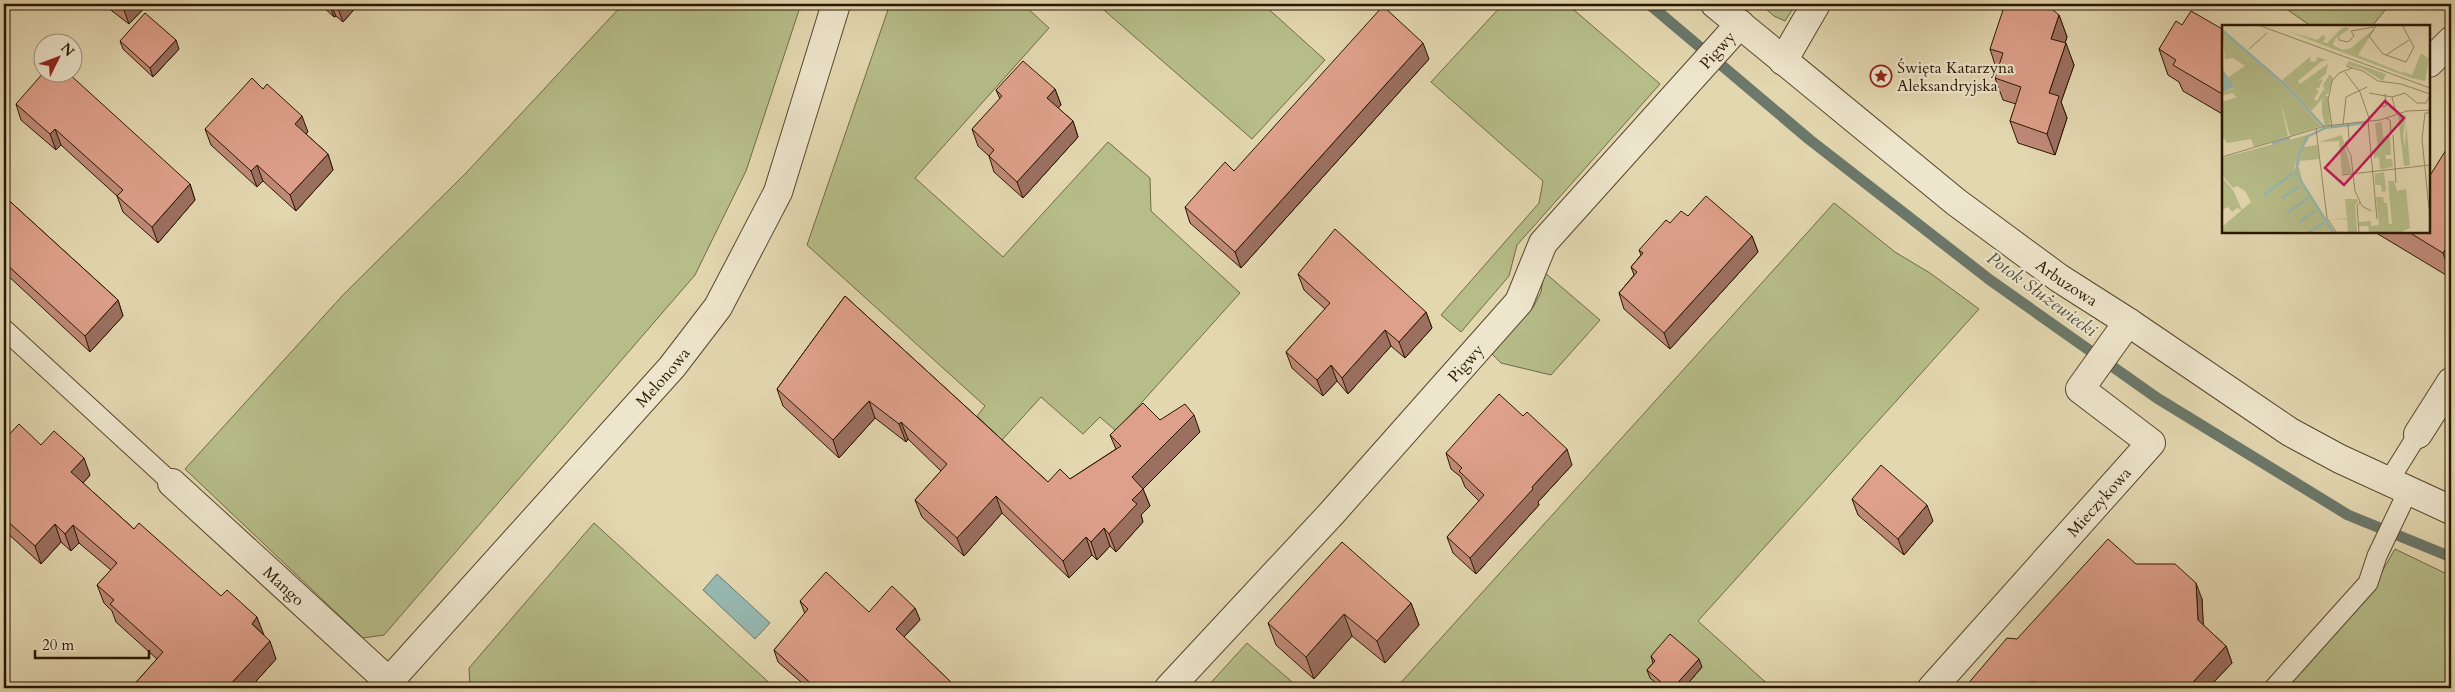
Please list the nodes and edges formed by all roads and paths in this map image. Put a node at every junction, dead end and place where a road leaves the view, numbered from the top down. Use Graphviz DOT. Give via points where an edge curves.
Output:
graph roads {
  1 [pos="836,4"];
  2 [pos="1715,4"];
  3 [pos="1816,4"];
  4 [pos="1734,30"];
  5 [pos="2451,41"];
  6 [pos="1783,61"];
  7 [pos="2430,62"];
  8 [pos="4,329"];
  9 [pos="2121,332"];
  10 [pos="2451,382"];
  11 [pos="2418,434"];
  12 [pos="172,483"];
  13 [pos="2399,493"];
  14 [pos="2451,510"];
  15 [pos="389,686"];
  16 [pos="1169,688"];
  17 [pos="1932,688"];
  18 [pos="2274,688"];
  1 -- 15 [label="street, Melonowa" via="778,192 718,307 672,367"];
  2 -- 4 [label="street, Arbuzowa"];
  3 -- 6 [label="street"];
  4 -- 6 [label="street, Arbuzowa"];
  4 -- 16 [label="street, Pigwy" via="1543,242 1519,302 1331,514"];
  5 -- 7 [label="street"];
  6 -- 9 [label="street, Arbuzowa" via="1998,235 2059,278"];
  8 -- 12 [label="lane"];
  9 -- 13 [label="street, Arbuzowa"];
  9 -- 17 [label="street, Mieczykowa" via="2080,389 2151,443"];
  10 -- 11 [label="street"];
  11 -- 13 [label="lane"];
  12 -- 15 [label="street, Mango"];
  13 -- 14 [label="street, Arbuzowa"];
  13 -- 18 [label="lane" via="2368,583"];
}
